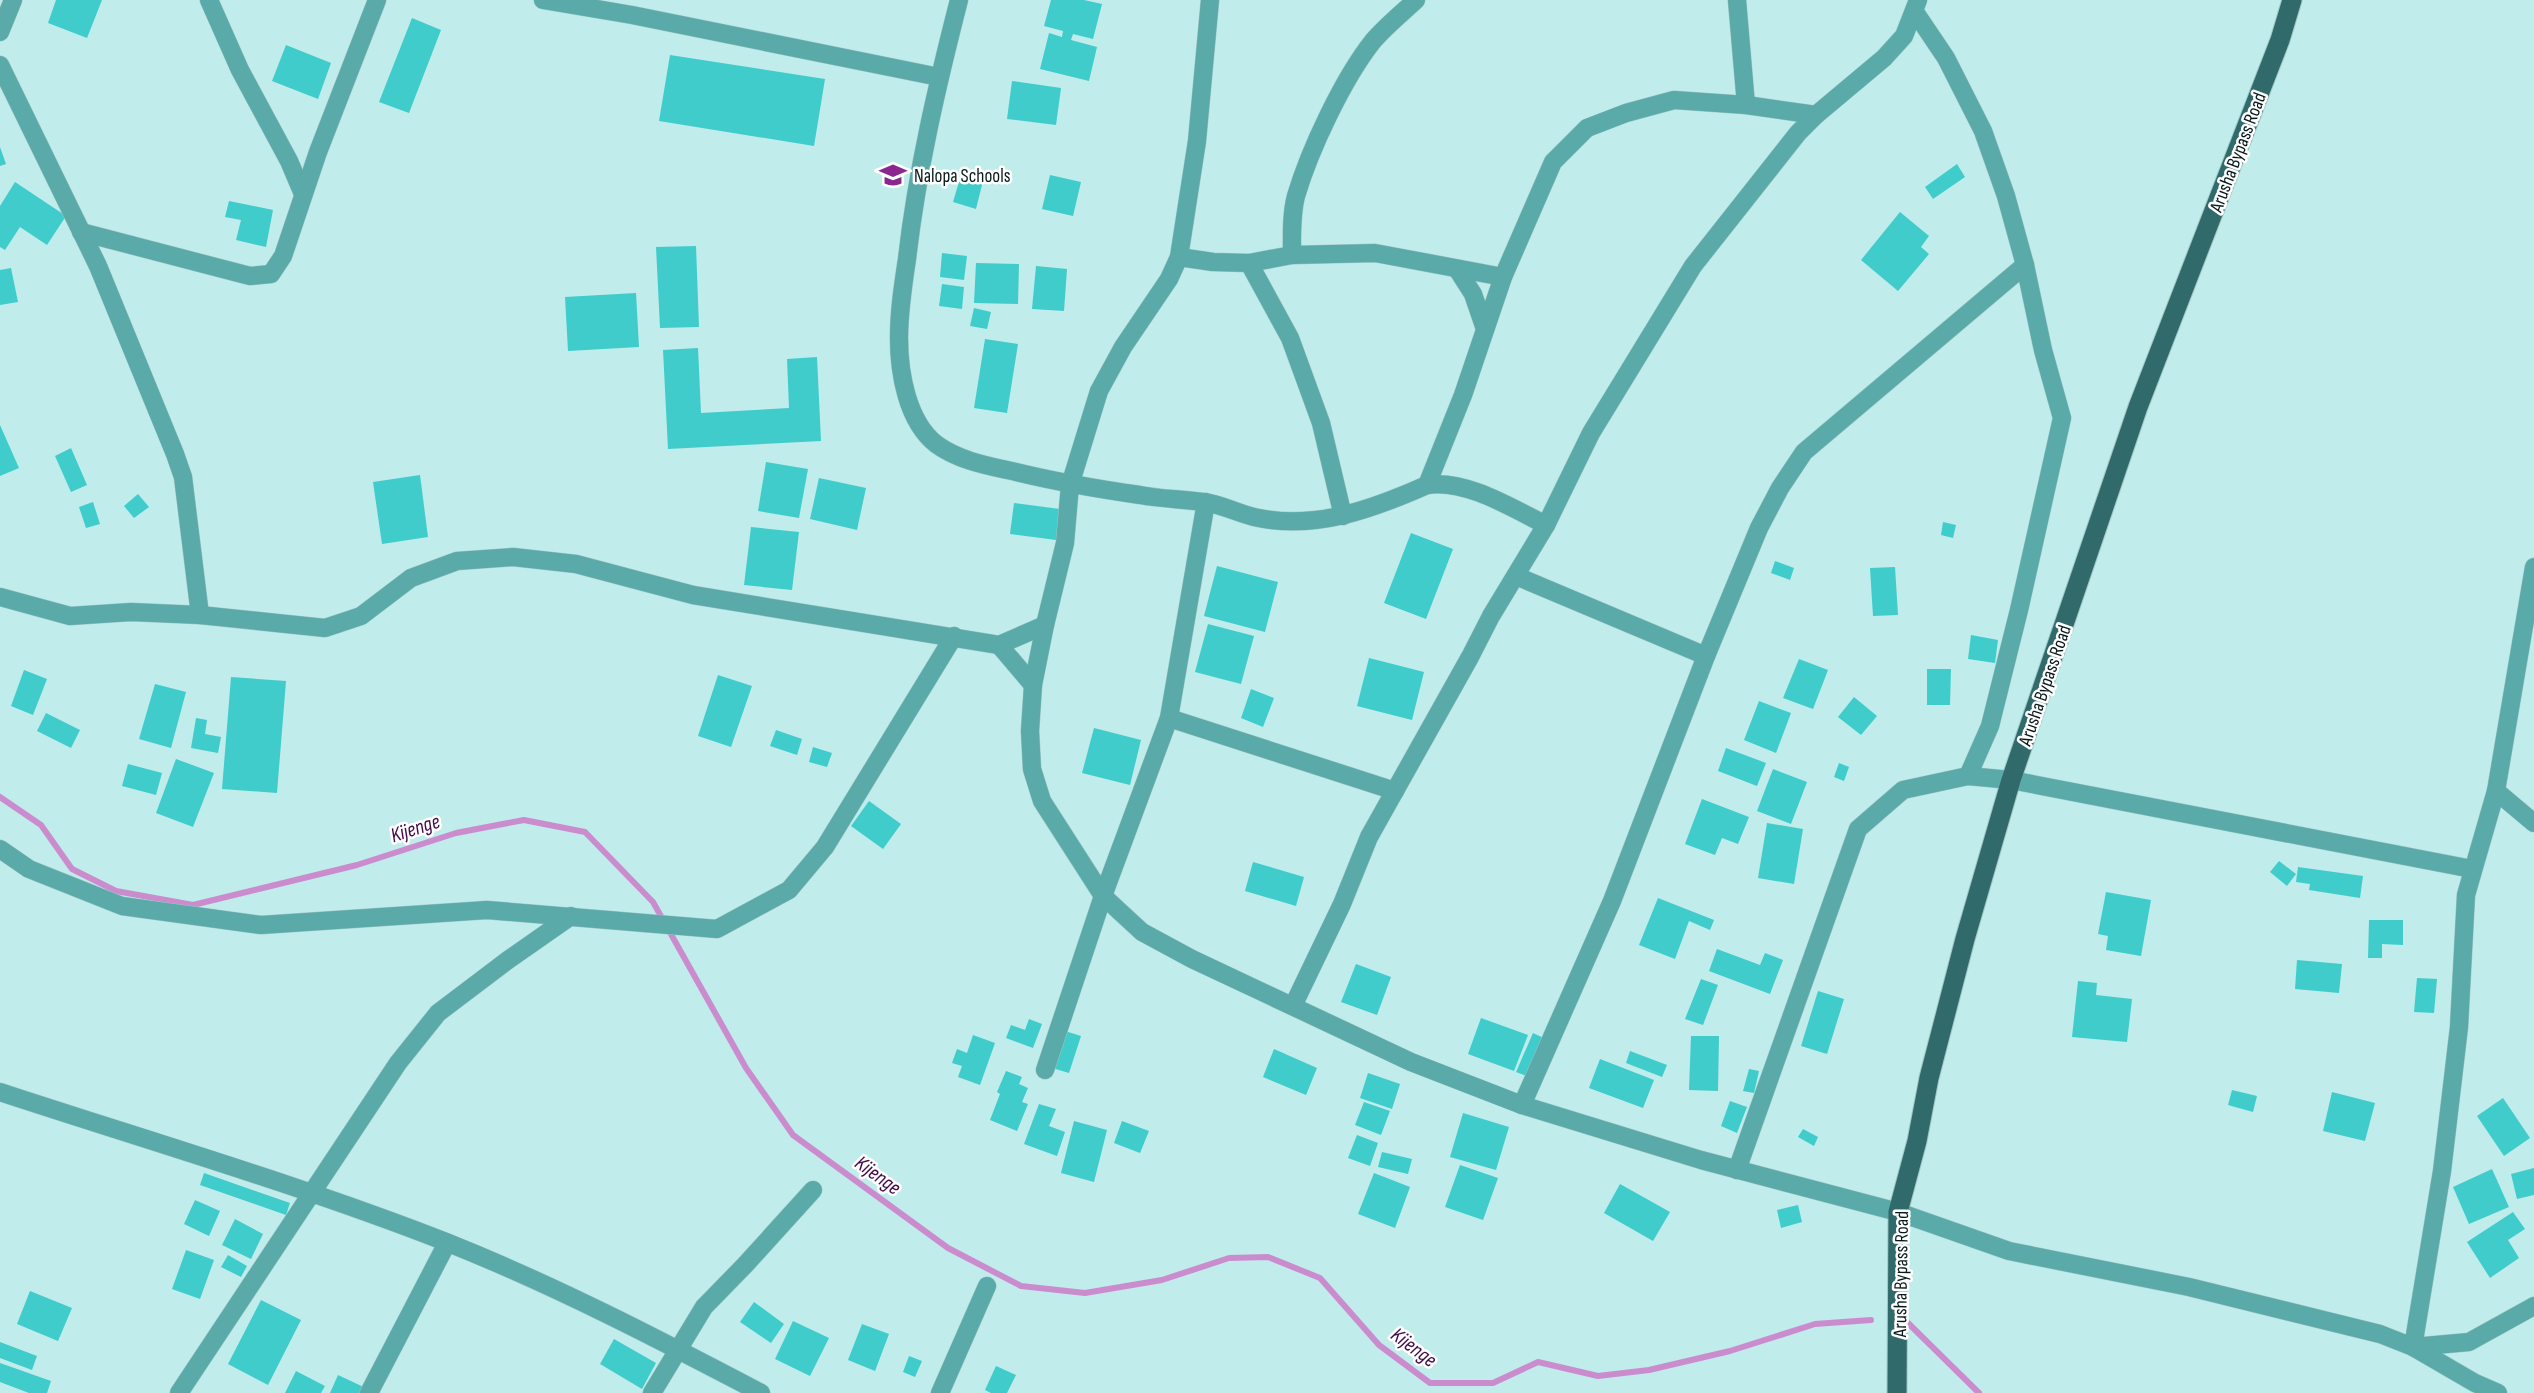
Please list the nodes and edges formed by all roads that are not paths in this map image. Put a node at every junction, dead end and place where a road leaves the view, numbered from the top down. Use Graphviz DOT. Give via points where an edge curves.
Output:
graph roads {
  1 [pos="13,0"];
  2 [pos="209,0"];
  3 [pos="377,0"];
  4 [pos="543,0"];
  5 [pos="959,0"];
  6 [pos="1210,0"];
  7 [pos="1416,0"];
  8 [pos="1737,0"];
  9 [pos="2292,0"];
  10 [pos="1917,6"];
  11 [pos="633,7"];
  12 [pos="0,32"];
  13 [pos="0,65"];
  14 [pos="939,77"];
  15 [pos="1746,105"];
  16 [pos="1816,115"];
  17 [pos="303,194"];
  18 [pos="81,232"];
  19 [pos="1292,255"];
  20 [pos="1180,257"];
  21 [pos="1249,263"];
  22 [pos="2025,265"];
  23 [pos="1457,269"];
  24 [pos="1503,277"];
  25 [pos="1485,330"];
  26 [pos="1070,485"];
  27 [pos="1427,485"];
  28 [pos="1206,502"];
  29 [pos="1343,516"];
  30 [pos="1546,525"];
  31 [pos="2534,567"];
  32 [pos="1516,576"];
  33 [pos="0,597"];
  34 [pos="200,615"];
  35 [pos="1045,625"];
  36 [pos="954,636"];
  37 [pos="999,645"];
  38 [pos="1706,656"];
  39 [pos="1033,685"];
  40 [pos="1169,718"];
  41 [pos="1968,776"];
  42 [pos="2011,780"];
  43 [pos="2496,790"];
  44 [pos="1395,791"];
  45 [pos="2534,823"];
  46 [pos="0,849"];
  47 [pos="2472,869"];
  48 [pos="1103,896"];
  49 [pos="571,916"];
  50 [pos="1293,1006"];
  51 [pos="1045,1070"];
  52 [pos="0,1092"];
  53 [pos="1522,1105"];
  54 [pos="1737,1170"];
  55 [pos="813,1190"];
  56 [pos="311,1193"];
  57 [pos="1899,1212"];
  58 [pos="447,1243"];
  59 [pos="987,1286"];
  60 [pos="2534,1306"];
  61 [pos="2413,1347"];
  62 [pos="679,1350"];
  63 [pos="179,1393"];
  64 [pos="369,1393"];
  65 [pos="652,1393"];
  66 [pos="761,1393"];
  67 [pos="940,1393"];
  68 [pos="1897,1393"];
  69 [pos="2498,1393"];
  1 -- 12 [label="street"];
  2 -- 17 [label="street"];
  3 -- 17 [label="street"];
  4 -- 11 [label="street"];
  5 -- 14 [label="street"];
  6 -- 20 [label="street"];
  7 -- 19 [label="street" via="1374,40 1349,75 1296,197"];
  8 -- 15 [label="street"];
  9 -- 42 [label="main road, Arusha Bypass Road" via="2138,407"];
  10 -- 16 [label="street" via="1904,36 1884,58"];
  10 -- 22 [label="street" via="1983,131"];
  11 -- 14 [label="street"];
  13 -- 18 [label="street"];
  14 -- 26 [label="street" via="913,203 901,305 901,372 907,399 935,443 958,457"];
  15 -- 16 [label="street"];
  15 -- 24 [label="street" via="1674,100 1587,128 1553,162"];
  16 -- 30 [label="street" via="1693,266 1591,433"];
  17 -- 18 [label="street" via="283,256 271,274 250,276"];
  18 -- 34 [label="street" via="183,478"];
  19 -- 21 [label="street"];
  19 -- 23 [label="street" via="1375,253"];
  20 -- 21 [label="street"];
  20 -- 26 [label="street" via="1099,391"];
  21 -- 29 [label="street" via="1290,338 1321,423"];
  22 -- 38 [label="street" via="1804,452 1759,528"];
  22 -- 41 [label="street" via="2062,418 1990,726"];
  23 -- 24 [label="street"];
  23 -- 25 [label="street" via="1474,294"];
  24 -- 25 [label="street"];
  25 -- 27 [label="street"];
  26 -- 28 [label="street"];
  26 -- 35 [label="street" via="1065,543"];
  27 -- 29 [label="street"];
  27 -- 30 [label="street" via="1459,485"];
  28 -- 29 [label="street" via="1255,517 1305,522"];
  28 -- 40 [label="street"];
  30 -- 32 [label="street"];
  31 -- 43 [label="street"];
  32 -- 38 [label="street"];
  32 -- 44 [label="street"];
  33 -- 34 [label="street" via="70,616 131,612"];
  34 -- 36 [label="street" via="325,628 361,616 422,573 457,561 513,558 576,564 694,595"];
  35 -- 37 [label="street"];
  35 -- 39 [label="street"];
  36 -- 37 [label="street"];
  36 -- 49 [label="street" via="825,847 789,890 718,929"];
  37 -- 39 [label="street"];
  38 -- 53 [label="street" via="1612,901"];
  39 -- 48 [label="street" via="1032,769 1042,801"];
  40 -- 44 [label="street"];
  40 -- 48 [label="street"];
  41 -- 42 [label="street"];
  41 -- 54 [label="street" via="1903,790 1858,829"];
  42 -- 47 [label="street"];
  42 -- 57 [label="main road, Arusha Bypass Road" via="1965,939"];
  43 -- 45 [label="street"];
  43 -- 47 [label="street"];
  44 -- 50 [label="street" via="1369,837"];
  46 -- 49 [label="street" via="29,869 121,906 261,925 487,911"];
  47 -- 61 [label="street" via="2442,1171"];
  48 -- 50 [label="street" via="1142,932"];
  48 -- 51 [label="street"];
  49 -- 56 [label="street" via="438,1013 398,1063"];
  50 -- 53 [label="street" via="1412,1062"];
  52 -- 56 [label="street"];
  53 -- 54 [label="street"];
  54 -- 57 [label="street"];
  55 -- 62 [label="street" via="704,1307"];
  56 -- 58 [label="street"];
  56 -- 63 [label="street"];
  57 -- 61 [label="street" via="2009,1251 2189,1287 2380,1334"];
  57 -- 68 [label="main road, Arusha Bypass Road"];
  58 -- 62 [label="street"];
  58 -- 64 [label="street"];
  59 -- 67 [label="street"];
  60 -- 61 [label="street" via="2469,1342"];
  61 -- 69 [label="street"];
  62 -- 65 [label="street"];
  62 -- 66 [label="street"];
}
